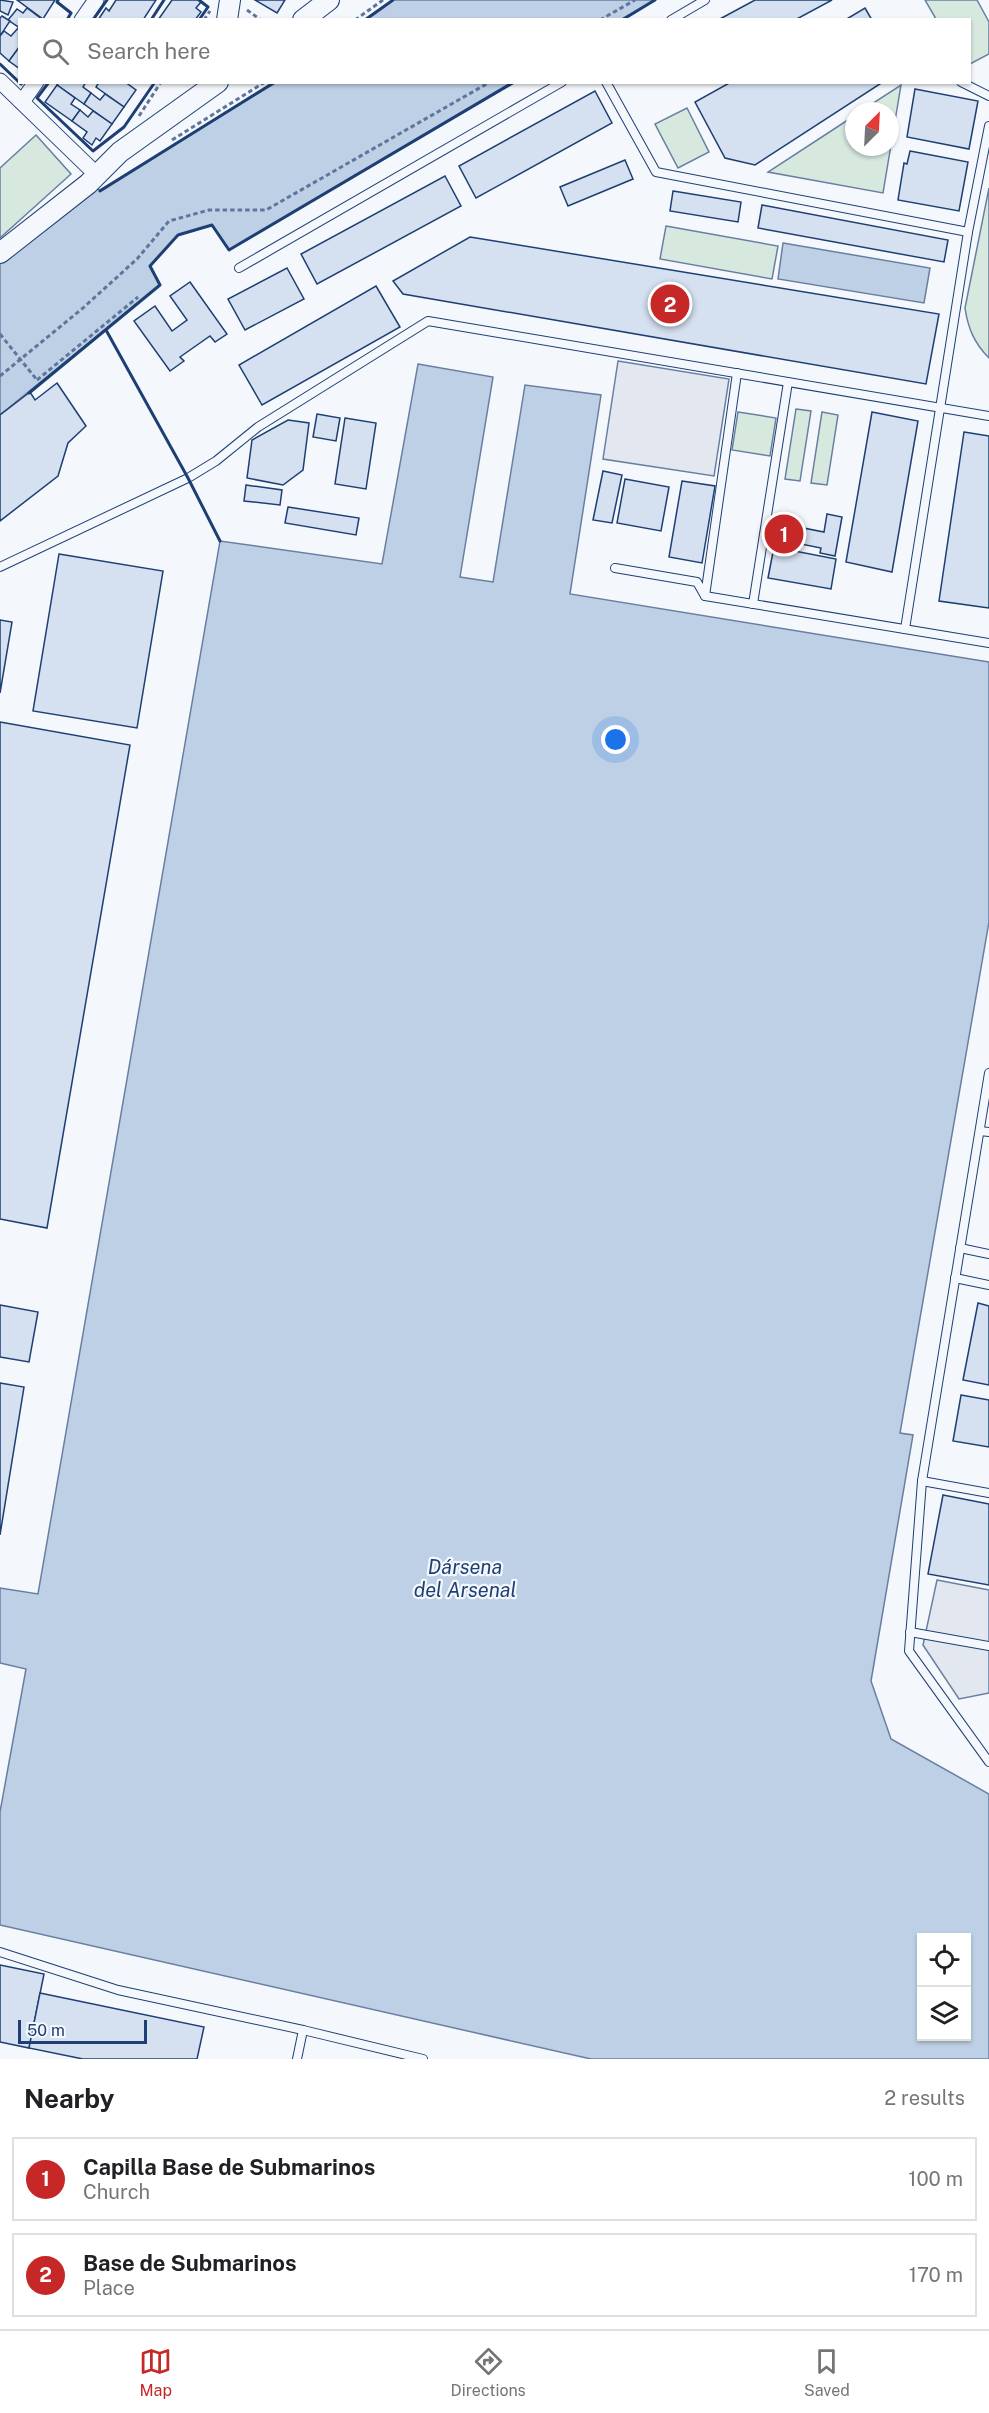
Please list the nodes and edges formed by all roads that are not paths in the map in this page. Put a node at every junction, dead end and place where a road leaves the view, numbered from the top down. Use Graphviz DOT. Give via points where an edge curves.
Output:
graph roads {
  1 [pos="96,0"];
  2 [pos="329,0"];
  3 [pos="705,0"];
  4 [pos="83,18"];
  5 [pos="306,18"];
  6 [pos="674,18"];
  7 [pos="0,81"];
  8 [pos="35,84"];
  9 [pos="215,84"];
  10 [pos="559,84"];
  11 [pos="607,84"];
  12 [pos="965,84"];
  13 [pos="989,96"];
  14 [pos="22,102"];
  15 [pos="989,126"];
  16 [pos="96,175"];
  17 [pos="968,232"];
  18 [pos="0,253"];
  19 [pos="239,268"];
  20 [pos="736,373"];
  21 [pos="788,382"];
  22 [pos="940,408"];
  23 [pos="989,416"];
  24 [pos="0,567"];
  25 [pos="615,568"];
  26 [pos="705,596"];
  27 [pos="753,604"];
  28 [pos="905,629"];
  29 [pos="989,643"];
  30 [pos="989,1073"];
  31 [pos="980,1131"];
  32 [pos="989,1132"];
  33 [pos="960,1248"];
  34 [pos="989,1254"];
  35 [pos="955,1278"];
  36 [pos="989,1285"];
  37 [pos="922,1481"];
  38 [pos="989,1492"];
  39 [pos="910,1632"];
  40 [pos="989,1646"];
  41 [pos="989,1762"];
  42 [pos="0,1952"];
  43 [pos="303,2030"];
  44 [pos="297,2059"];
  45 [pos="423,2059"];
  1 -- 4 [label="street"];
  2 -- 5 [label="street"];
  3 -- 6 [label="lane"];
  7 -- 14 [label="street"];
  8 -- 14 [label="street"];
  9 -- 16 [label="street" via="120,152"];
  10 -- 19 [label="lane"];
  11 -- 17 [label="lane" via="656,172"];
  12 -- 13 [label="lane"];
  14 -- 16 [label="street"];
  15 -- 17 [label="lane"];
  16 -- 18 [label="street"];
  17 -- 22 [label="lane"];
  20 -- 21 [label="lane"];
  20 -- 24 [label="lane" via="428,321 258,427 188,478"];
  20 -- 26 [label="lane"];
  21 -- 22 [label="lane"];
  21 -- 27 [label="lane"];
  22 -- 23 [label="lane"];
  22 -- 28 [label="lane"];
  25 -- 26 [label="lane" via="697,582"];
  26 -- 27 [label="lane"];
  27 -- 28 [label="lane"];
  28 -- 29 [label="lane"];
  30 -- 31 [label="lane"];
  31 -- 32 [label="lane"];
  31 -- 33 [label="lane"];
  33 -- 34 [label="lane"];
  33 -- 35 [label="lane"];
  35 -- 36 [label="lane"];
  35 -- 37 [label="lane"];
  37 -- 38 [label="lane"];
  37 -- 39 [label="lane"];
  39 -- 40 [label="lane"];
  39 -- 41 [label="lane" via="909,1651"];
  42 -- 43 [label="lane" via="118,1990"];
  43 -- 44 [label="lane"];
  43 -- 45 [label="lane"];
}
